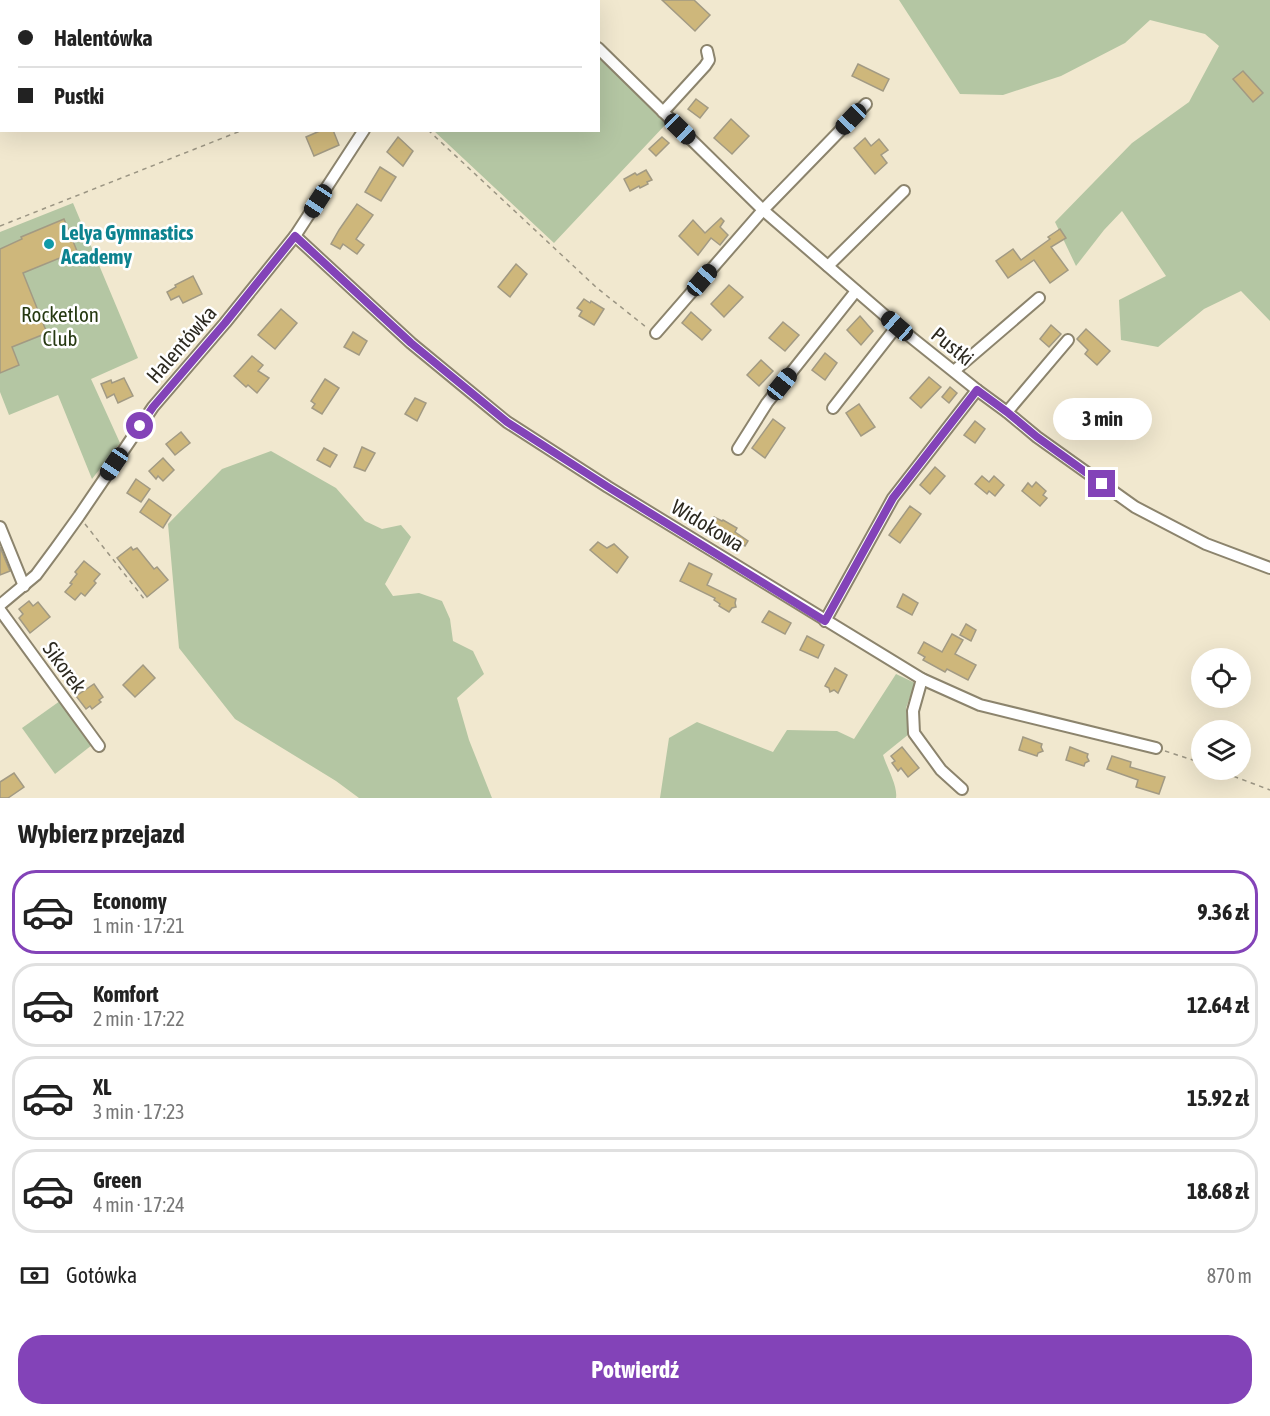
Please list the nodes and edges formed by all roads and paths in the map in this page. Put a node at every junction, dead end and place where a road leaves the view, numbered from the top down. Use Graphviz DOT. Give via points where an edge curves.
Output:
graph roads {
  1 [pos="600,50"];
  2 [pos="707,51"];
  3 [pos="866,104"];
  4 [pos="663,112"];
  5 [pos="238,132"];
  6 [pos="363,132"];
  7 [pos="430,132"];
  8 [pos="904,191"];
  9 [pos="763,210"];
  10 [pos="0,226"];
  11 [pos="295,236"];
  12 [pos="828,266"];
  13 [pos="856,291"];
  14 [pos="1039,298"];
  15 [pos="897,326"];
  16 [pos="656,333"];
  17 [pos="1068,340"];
  18 [pos="954,371"];
  19 [pos="977,390"];
  20 [pos="833,408"];
  21 [pos="1007,412"];
  22 [pos="738,449"];
  23 [pos="79,516"];
  24 [pos="0,526"];
  25 [pos="1270,568"];
  26 [pos="24,586"];
  27 [pos="145,600"];
  28 [pos="0,607"];
  29 [pos="825,621"];
  30 [pos="922,679"];
  31 [pos="99,746"];
  32 [pos="1156,748"];
  33 [pos="1191,759"];
  34 [pos="1244,780"];
  35 [pos="962,789"];
  36 [pos="1270,790"];
  1 -- 4 [label="street, Pustki"];
  2 -- 4 [label="street" via="710,60"];
  3 -- 9 [label="street"];
  4 -- 9 [label="street, Pustki"];
  5 -- 10 [label="path"];
  6 -- 11 [label="street, Halentówka"];
  7 -- 16 [label="path" via="597,288"];
  8 -- 12 [label="street"];
  9 -- 12 [label="street, Pustki"];
  9 -- 16 [label="street"];
  11 -- 23 [label="street, Halentówka" via="153,407"];
  11 -- 29 [label="street, Widokowa" via="411,343 507,422"];
  12 -- 13 [label="street, Pustki"];
  13 -- 15 [label="street, Pustki"];
  13 -- 22 [label="street" via="767,403"];
  14 -- 18 [label="street"];
  15 -- 18 [label="street, Pustki"];
  15 -- 20 [label="street"];
  17 -- 21 [label="street"];
  18 -- 19 [label="street, Pustki"];
  19 -- 21 [label="street, Pustki"];
  19 -- 29 [label="street" via="893,498"];
  21 -- 25 [label="street, Pustki" via="1135,507 1206,544"];
  23 -- 26 [label="street, Halentówka"];
  23 -- 27 [label="path"];
  24 -- 26 [label="street"];
  26 -- 28 [label="street, Halentówka"];
  28 -- 31 [label="street, Sikorek"];
  29 -- 30 [label="street, Widokowa"];
  30 -- 32 [label="street, Widokowa" via="980,705"];
  30 -- 35 [label="street" via="913,711 914,733 941,770"];
  32 -- 33 [label="path"];
  34 -- 36 [label="path"];
}
